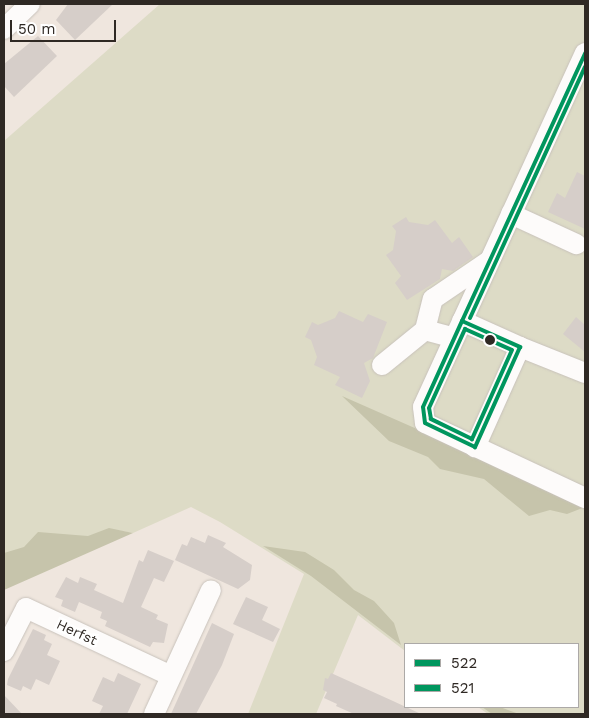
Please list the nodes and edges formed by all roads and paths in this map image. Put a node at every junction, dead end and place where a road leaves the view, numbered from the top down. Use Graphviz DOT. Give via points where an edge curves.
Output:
graph roads {
  1 [pos="30,4"];
  2 [pos="4,29"];
  3 [pos="585,53"];
  4 [pos="511,214"];
  5 [pos="576,244"];
  6 [pos="490,261"];
  7 [pos="458,329"];
  8 [pos="425,330"];
  9 [pos="520,347"];
  10 [pos="382,365"];
  11 [pos="585,373"];
  12 [pos="476,447"];
  13 [pos="585,498"];
  14 [pos="211,590"];
  15 [pos="4,652"];
  16 [pos="171,676"];
  17 [pos="154,714"];
  1 -- 2 [label="street"];
  3 -- 4 [label="street"];
  4 -- 5 [label="street"];
  4 -- 6 [label="street"];
  6 -- 7 [label="street"];
  6 -- 8 [label="street" via="432,299"];
  7 -- 8 [label="street"];
  7 -- 9 [label="street"];
  7 -- 12 [label="street" via="422,407 425,423"];
  8 -- 10 [label="street"];
  9 -- 11 [label="street"];
  9 -- 12 [label="street"];
  12 -- 13 [label="street"];
  14 -- 16 [label="street"];
  15 -- 16 [label="street, Herfst" via="26,608"];
  16 -- 17 [label="street"];
}
